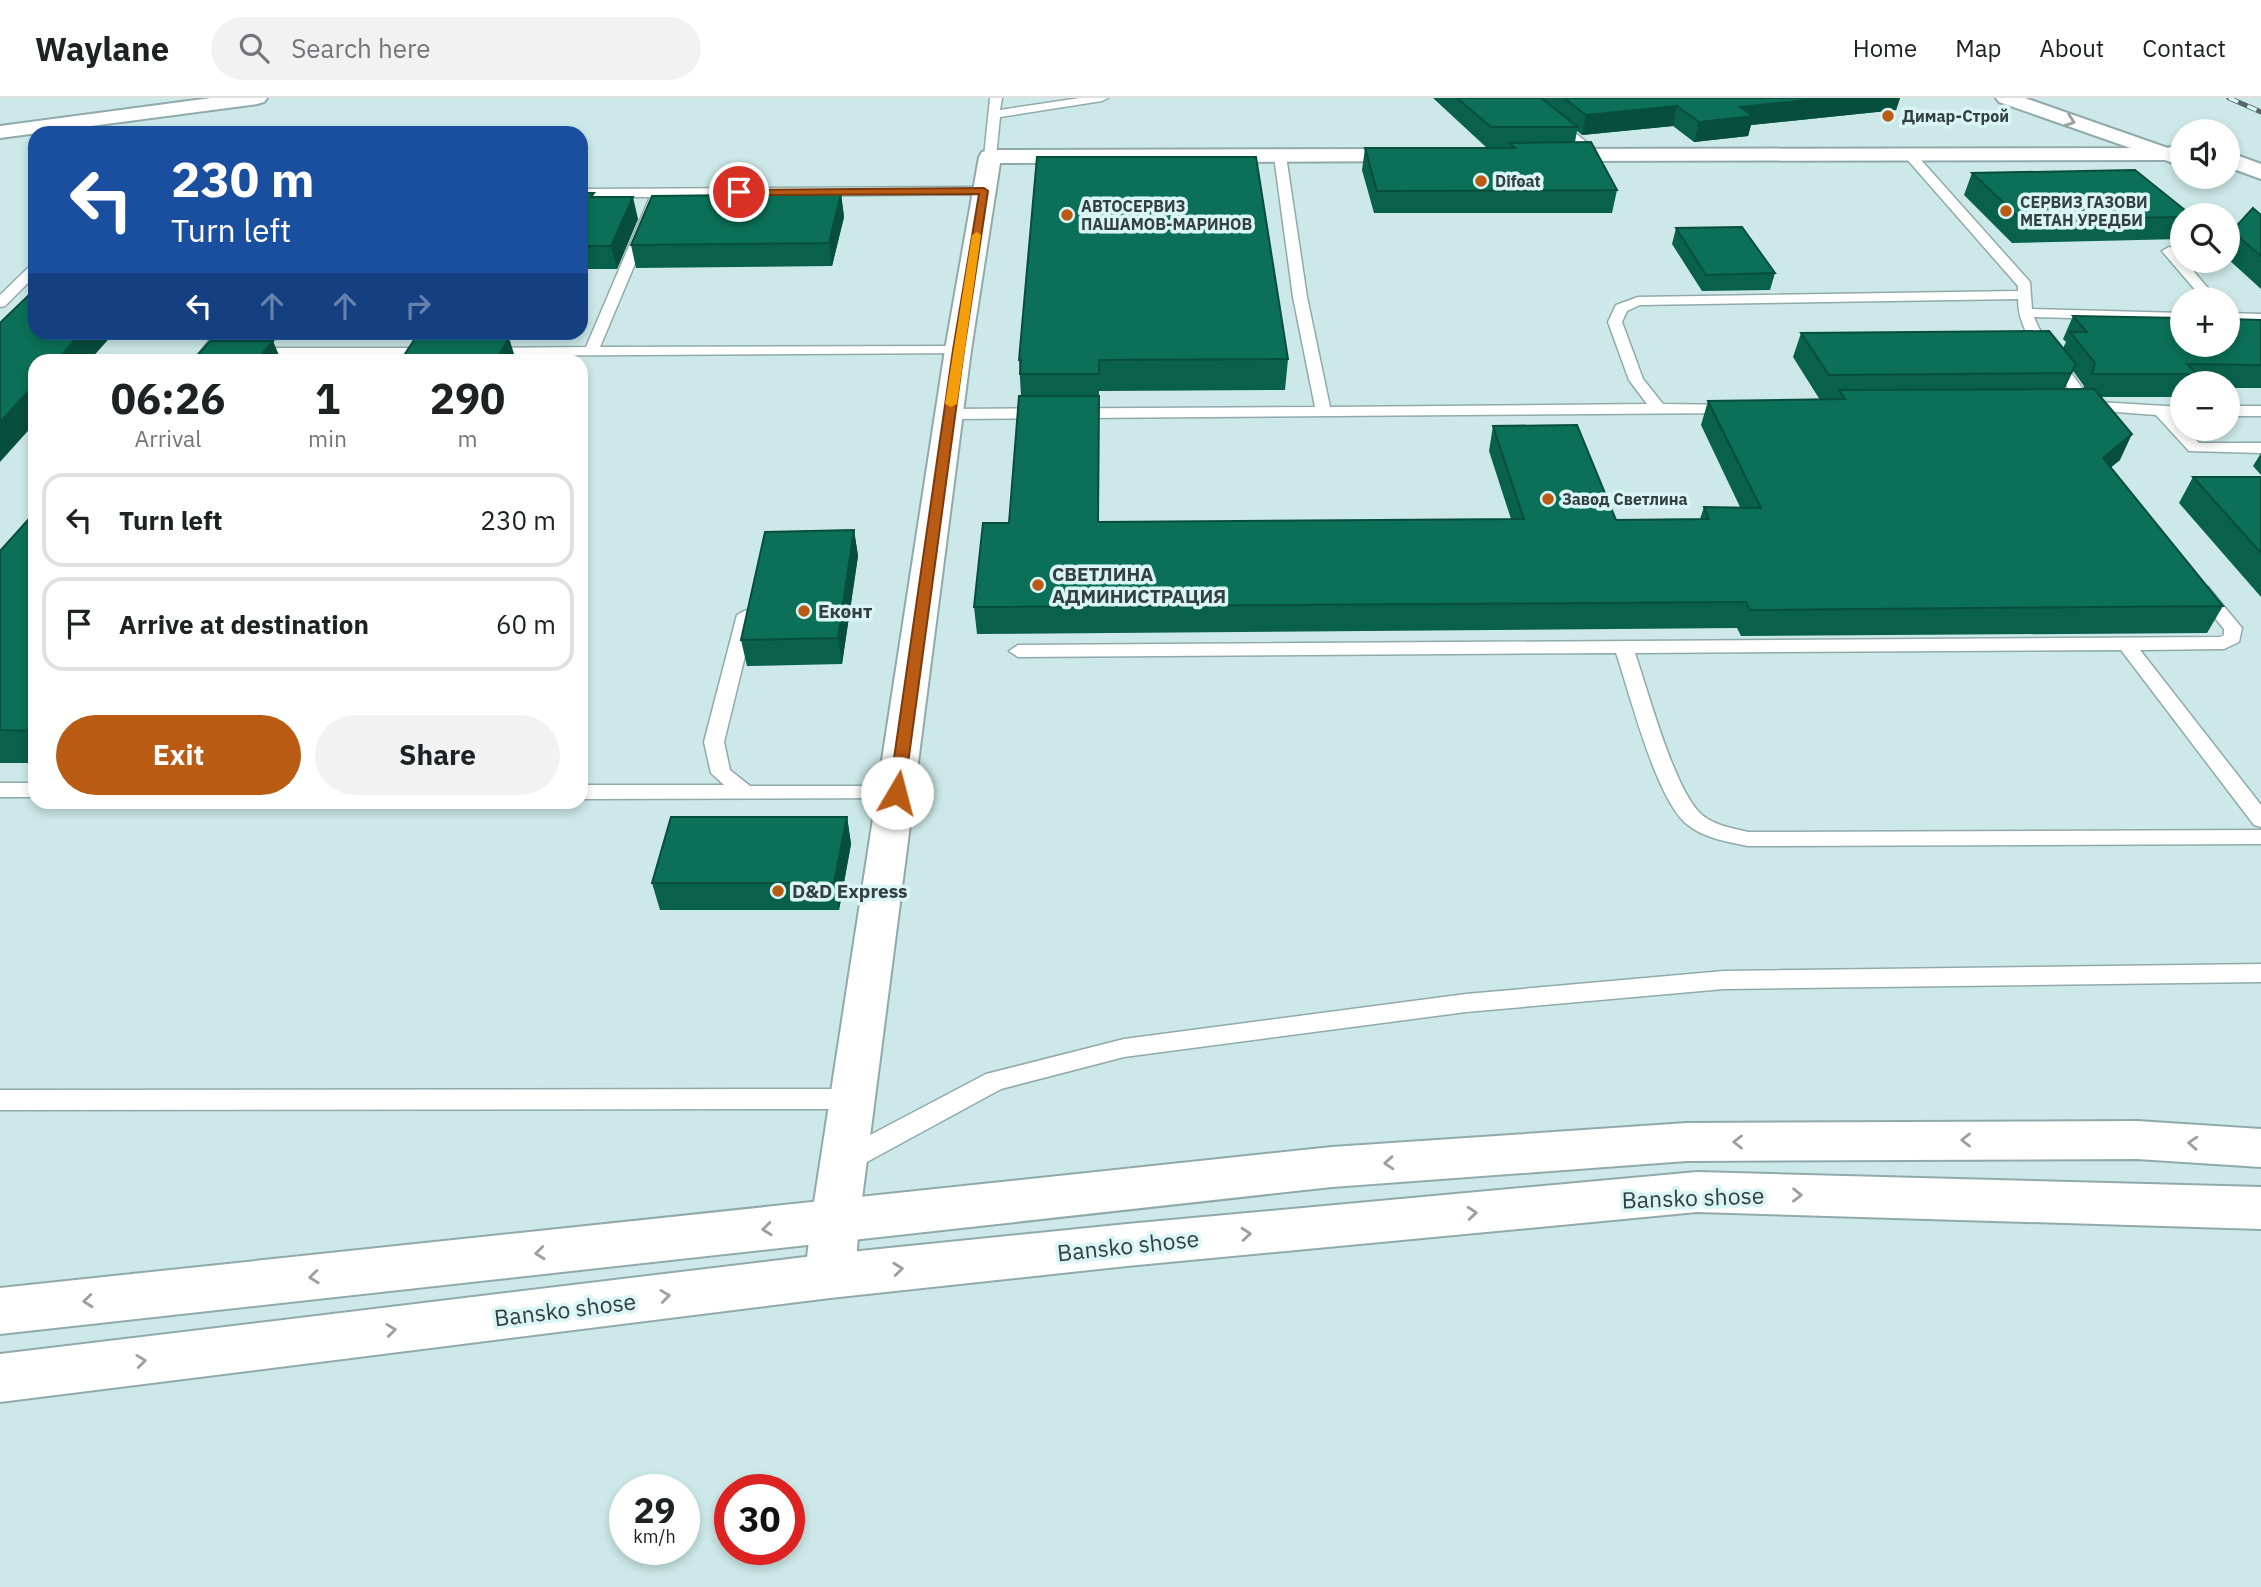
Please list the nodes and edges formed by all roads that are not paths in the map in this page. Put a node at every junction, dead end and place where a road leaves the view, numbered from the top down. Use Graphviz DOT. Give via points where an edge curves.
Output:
graph roads {
  1 [pos="257,98"];
  2 [pos="996,98"];
  3 [pos="1102,98"];
  4 [pos="1524,98"];
  5 [pos="2006,98"];
  6 [pos="2056,98"];
  7 [pos="995,114"];
  8 [pos="45,126"];
  9 [pos="28,128"];
  10 [pos="0,132"];
  11 [pos="2170,148"];
  12 [pos="2170,149"];
  13 [pos="2170,152"];
  14 [pos="1909,154"];
  15 [pos="1595,155"];
  16 [pos="1280,156"];
  17 [pos="1445,156"];
  18 [pos="1527,156"];
  19 [pos="990,157"];
  20 [pos="2240,164"];
  21 [pos="2261,172"];
  22 [pos="2240,180"];
  23 [pos="2261,188"];
  24 [pos="984,191"];
  25 [pos="588,193"];
  26 [pos="658,193"];
  27 [pos="2169,251"];
  28 [pos="28,276"];
  29 [pos="2200,287"];
  30 [pos="2025,295"];
  31 [pos="0,303"];
  32 [pos="2025,313"];
  33 [pos="2170,317"];
  34 [pos="2240,317"];
  35 [pos="2261,318"];
  36 [pos="958,350"];
  37 [pos="591,352"];
  38 [pos="217,354"];
  39 [pos="1754,408"];
  40 [pos="1659,409"];
  41 [pos="2240,411"];
  42 [pos="2261,411"];
  43 [pos="1324,412"];
  44 [pos="2162,412"];
  45 [pos="2170,412"];
  46 [pos="949,414"];
  47 [pos="2261,448"];
  48 [pos="2193,580"];
  49 [pos="746,615"];
  50 [pos="2126,644"];
  51 [pos="1623,646"];
  52 [pos="1018,651"];
  53 [pos="0,790"];
  54 [pos="28,790"];
  55 [pos="588,792"];
  56 [pos="745,792"];
  57 [pos="897,793"];
  58 [pos="2261,820"];
  59 [pos="2261,837"];
  60 [pos="2261,972"];
  61 [pos="852,1099"];
  62 [pos="0,1100"];
  63 [pos="2261,1148"];
  64 [pos="843,1162"];
  65 [pos="2261,1208"];
  66 [pos="835,1222"];
  67 [pos="830,1276"];
  68 [pos="0,1311"];
  69 [pos="0,1378"];
  1 -- 8 [label="main road"];
  2 -- 7 [label="lane"];
  3 -- 7 [label="lane"];
  4 -- 15 [label="lane"];
  5 -- 12 [label="main road, one-way"];
  6 -- 11 [label="main road"];
  7 -- 19 [label="lane"];
  9 -- 10 [label="main road"];
  13 -- 14 [label="main road"];
  14 -- 15 [label="main road"];
  14 -- 30 [label="lane" via="2025,285"];
  15 -- 18 [label="main road"];
  16 -- 17 [label="main road"];
  16 -- 19 [label="main road"];
  16 -- 43 [label="lane" via="1300,297"];
  19 -- 24 [label="main road"];
  20 -- 21 [label="main road"];
  22 -- 23 [label="main road"];
  24 -- 26 [label="lane"];
  24 -- 36 [label="main road"];
  25 -- 26 [label="lane"];
  26 -- 37 [label="lane"];
  27 -- 29 [label="lane"];
  28 -- 31 [label="lane"];
  30 -- 32 [label="lane"];
  30 -- 40 [label="lane" via="1638,301 1621,309 1615,322 1636,380"];
  32 -- 33 [label="lane"];
  32 -- 44 [label="lane" via="2035,339 2075,388 2059,405"];
  34 -- 35 [label="lane"];
  36 -- 37 [label="lane"];
  36 -- 46 [label="main road"];
  37 -- 38 [label="lane"];
  39 -- 40 [label="lane"];
  40 -- 43 [label="lane"];
  41 -- 42 [label="lane"];
  43 -- 46 [label="lane"];
  44 -- 45 [label="lane"];
  44 -- 47 [label="lane" via="2194,448"];
  46 -- 57 [label="main road"];
  48 -- 50 [label="lane" via="2233,628 2232,638 2224,643"];
  49 -- 56 [label="lane" via="714,742 721,773"];
  50 -- 51 [label="lane"];
  50 -- 58 [label="lane"];
  51 -- 52 [label="lane"];
  51 -- 59 [label="lane" via="1676,795 1692,818 1720,832 1748,839"];
  53 -- 54 [label="lane"];
  55 -- 56 [label="lane"];
  56 -- 57 [label="lane"];
  57 -- 61 [label="main road"];
  60 -- 64 [label="lane" via="1724,980 1466,1003 1138,1046 995,1081"];
  61 -- 62 [label="lane"];
  61 -- 64 [label="main road"];
  63 -- 66 [label="main road, one-way" via="2137,1140 1687,1142 1332,1167"];
  64 -- 66 [label="main road"];
  67 -- 65 [label="main road, Bansko shose, one-way" via="1697,1192"];
  66 -- 67 [label="main road"];
  66 -- 68 [label="main road, one-way"];
  69 -- 67 [label="main road, Bansko shose, one-way"];
}
